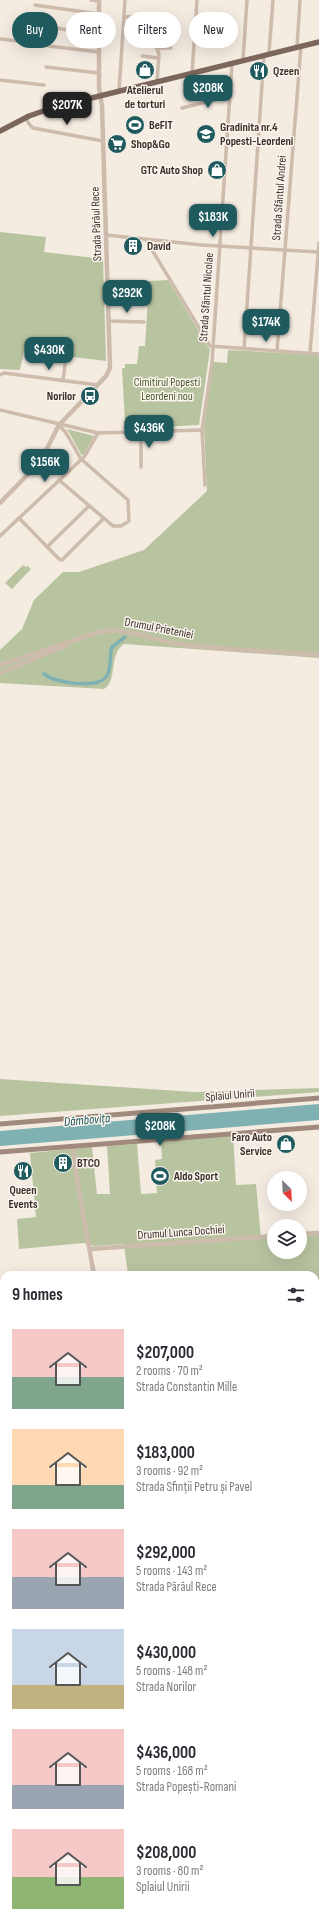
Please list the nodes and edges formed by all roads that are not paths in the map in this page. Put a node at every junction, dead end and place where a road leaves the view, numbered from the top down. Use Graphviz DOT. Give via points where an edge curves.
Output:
graph roads {
  1 [pos="92,0"];
  2 [pos="99,0"];
  3 [pos="125,0"];
  4 [pos="197,0"];
  5 [pos="247,0"];
  6 [pos="272,0"];
  7 [pos="300,0"];
  8 [pos="35,5"];
  9 [pos="278,7"];
  10 [pos="272,9"];
  11 [pos="85,12"];
  12 [pos="99,12"];
  13 [pos="124,12"];
  14 [pos="124,16"];
  15 [pos="0,39"];
  16 [pos="12,40"];
  17 [pos="319,42"];
  18 [pos="299,46"];
  19 [pos="58,47"];
  20 [pos="99,48"];
  21 [pos="157,48"];
  22 [pos="99,52"];
  23 [pos="267,54"];
  24 [pos="142,56"];
  25 [pos="158,58"];
  26 [pos="243,60"];
  27 [pos="232,63"];
  28 [pos="46,67"];
  29 [pos="99,73"];
  30 [pos="192,74"];
  31 [pos="0,80"];
  32 [pos="158,82"];
  33 [pos="44,85"];
  34 [pos="119,91"];
  35 [pos="100,96"];
  36 [pos="231,96"];
  37 [pos="182,108"];
  38 [pos="26,118"];
  39 [pos="0,131"];
  40 [pos="103,141"];
  41 [pos="106,235"];
  42 [pos="146,240"];
  43 [pos="319,243"];
  44 [pos="220,246"];
  45 [pos="251,248"];
  46 [pos="285,250"];
  47 [pos="318,252"];
  48 [pos="141,292"];
  49 [pos="108,293"];
  50 [pos="109,321"];
  51 [pos="144,322"];
  52 [pos="213,346"];
  53 [pos="244,349"];
  54 [pos="277,351"];
  55 [pos="310,353"];
  56 [pos="319,354"];
  57 [pos="65,365"];
  58 [pos="0,375"];
  59 [pos="64,380"];
  60 [pos="98,384"];
  61 [pos="0,410"];
  62 [pos="59,425"];
  63 [pos="202,430"];
  64 [pos="141,432"];
  65 [pos="98,433"];
  66 [pos="81,459"];
  67 [pos="141,467"];
  68 [pos="59,480"];
  69 [pos="205,485"];
  70 [pos="0,503"];
  71 [pos="89,506"];
  72 [pos="19,518"];
  73 [pos="103,519"];
  74 [pos="0,536"];
  75 [pos="47,547"];
  76 [pos="77,639"];
  77 [pos="319,655"];
  78 [pos="0,665"];
  79 [pos="0,673"];
  80 [pos="319,1098"];
  81 [pos="0,1124"];
  82 [pos="319,1127"];
  83 [pos="73,1146"];
  84 [pos="0,1152"];
  85 [pos="319,1233"];
  86 [pos="307,1234"];
  87 [pos="267,1236"];
  88 [pos="90,1249"];
  89 [pos="93,1271"];
  1 -- 2 [label="street"];
  2 -- 12 [label="street, Strada Pârâul Rece"];
  3 -- 13 [label="street"];
  4 -- 30 [label="street"];
  5 -- 26 [label="street"];
  6 -- 10 [label="street"];
  7 -- 18 [label="street, Strada Sfântul Andrei"];
  8 -- 11 [label="street"];
  9 -- 10 [label="street"];
  10 -- 23 [label="street"];
  14 -- 34 [label="street"];
  15 -- 16 [label="street"];
  17 -- 18 [label="main road"];
  18 -- 23 [label="main road"];
  18 -- 46 [label="street, Strada Sfântul Andrei"];
  19 -- 22 [label="street"];
  20 -- 22 [label="street, Strada Pârâul Rece"];
  21 -- 25 [label="street"];
  22 -- 29 [label="street, Strada Pârâul Rece"];
  23 -- 26 [label="main road"];
  23 -- 45 [label="street"];
  24 -- 25 [label="street"];
  25 -- 32 [label="street"];
  26 -- 27 [label="main road"];
  27 -- 30 [label="main road"];
  27 -- 36 [label="street, Strada Sfântul Nicolae"];
  28 -- 29 [label="street"];
  29 -- 35 [label="street, Strada Pârâul Rece"];
  30 -- 32 [label="main road"];
  31 -- 33 [label="street"];
  32 -- 34 [label="main road"];
  34 -- 35 [label="main road"];
  35 -- 38 [label="main road" via="50,108"];
  35 -- 40 [label="street, Strada Pârâul Rece"];
  36 -- 37 [label="street"];
  36 -- 44 [label="street, Strada Sfântul Nicolae"];
  38 -- 39 [label="main road"];
  38 -- 40 [label="street" via="33,128"];
  40 -- 41 [label="street, Strada Pârâul Rece"];
  41 -- 42 [label="street"];
  41 -- 49 [label="street, Strada Pârâul Rece"];
  42 -- 44 [label="street"];
  42 -- 52 [label="street" via="208,343"];
  43 -- 47 [label="street"];
  44 -- 45 [label="street"];
  44 -- 52 [label="street, Strada Sfântul Nicolae"];
  45 -- 46 [label="street"];
  45 -- 53 [label="street"];
  46 -- 47 [label="street"];
  46 -- 54 [label="street, Strada Sfântul Andrei"];
  47 -- 55 [label="street"];
  48 -- 49 [label="street"];
  49 -- 50 [label="street, Strada Pârâul Rece"];
  50 -- 51 [label="street"];
  50 -- 60 [label="street, Strada Pârâul Rece" via="110,368"];
  52 -- 53 [label="street"];
  52 -- 63 [label="street, Strada Sfântul Nicolae"];
  53 -- 54 [label="street"];
  54 -- 55 [label="street"];
  55 -- 56 [label="street"];
  57 -- 59 [label="street"];
  58 -- 59 [label="street" via="4,373"];
  59 -- 60 [label="street"];
  60 -- 62 [label="street, Strada Pârâul Rece"];
  61 -- 62 [label="street"];
  62 -- 65 [label="street"];
  62 -- 66 [label="street"];
  62 -- 70 [label="street, Strada Pârâul Rece" via="40,462"];
  63 -- 64 [label="street"];
  63 -- 69 [label="street, Strada Sfântul Nicolae"];
  64 -- 65 [label="street"];
  64 -- 67 [label="street"];
  65 -- 66 [label="street"];
  66 -- 68 [label="street"];
  66 -- 73 [label="street" via="128,500 129,520 118,527"];
  68 -- 71 [label="street"];
  68 -- 72 [label="street"];
  71 -- 73 [label="street"];
  71 -- 75 [label="street"];
  72 -- 74 [label="street"];
  72 -- 75 [label="street"];
  73 -- 75 [label="street" via="64,558 60,559"];
  76 -- 77 [label="street, Drumul Prieteniei" via="116,630 177,644"];
  76 -- 78 [label="street, Drumul Prieteniei"];
  76 -- 79 [label="street" via="55,651"];
  80 -- 81 [label="main road, Splaiul Unirii"];
  82 -- 83 [label="main road"];
  83 -- 84 [label="main road"];
  83 -- 88 [label="street"];
  85 -- 86 [label="street"];
  87 -- 88 [label="street, Drumul Lunca Dochiei"];
  88 -- 89 [label="street"];
}
